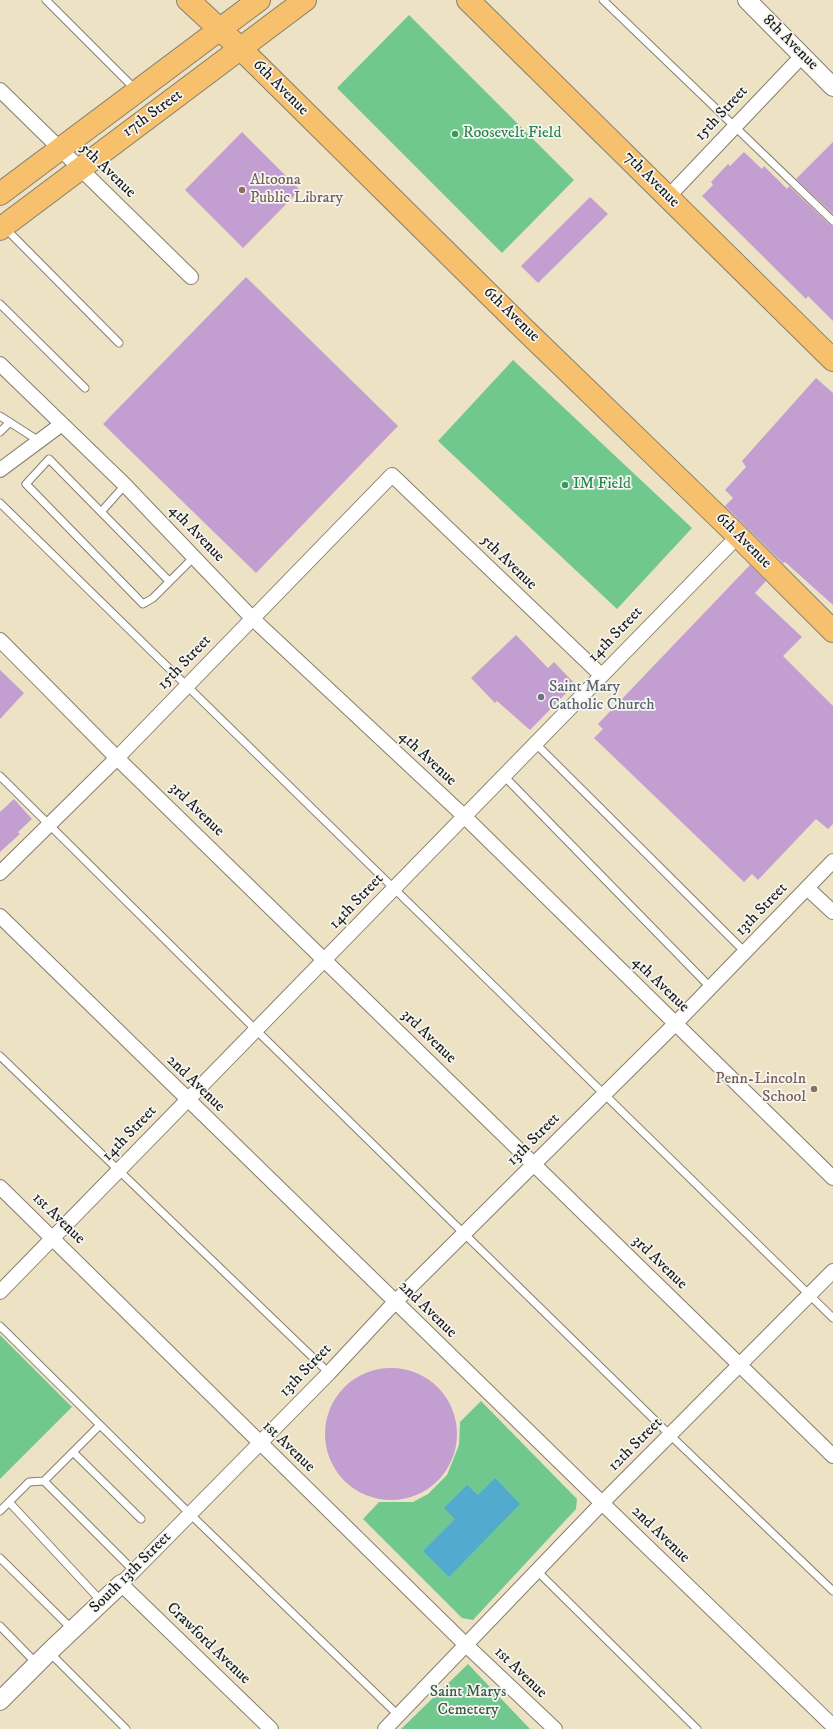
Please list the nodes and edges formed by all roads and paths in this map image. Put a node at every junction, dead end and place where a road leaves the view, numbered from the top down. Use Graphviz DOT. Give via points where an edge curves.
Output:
graph roads {
  1 [pos="46,0"];
  2 [pos="188,0"];
  3 [pos="259,0"];
  4 [pos="305,0"];
  5 [pos="468,0"];
  6 [pos="604,0"];
  7 [pos="747,0"];
  8 [pos="219,30"];
  9 [pos="241,49"];
  10 [pos="802,56"];
  11 [pos="833,87"];
  12 [pos="0,90"];
  13 [pos="136,91"];
  14 [pos="735,126"];
  15 [pos="60,149"];
  16 [pos="80,168"];
  17 [pos="0,194"];
  18 [pos="668,196"];
  19 [pos="833,221"];
  20 [pos="2,228"];
  21 [pos="191,277"];
  22 [pos="0,304"];
  23 [pos="119,343"];
  24 [pos="833,360"];
  25 [pos="0,364"];
  26 [pos="85,388"];
  27 [pos="0,416"];
  28 [pos="10,422"];
  29 [pos="62,424"];
  30 [pos="0,432"];
  31 [pos="39,441"];
  32 [pos="0,470"];
  33 [pos="392,476"];
  34 [pos="125,485"];
  35 [pos="0,503"];
  36 [pos="101,512"];
  37 [pos="738,536"];
  38 [pos="194,557"];
  39 [pos="169,581"];
  40 [pos="253,619"];
  41 [pos="833,631"];
  42 [pos="0,640"];
  43 [pos="601,676"];
  44 [pos="187,685"];
  45 [pos="535,743"];
  46 [pos="118,758"];
  47 [pos="0,776"];
  48 [pos="504,776"];
  49 [pos="464,816"];
  50 [pos="49,825"];
  51 [pos="833,861"];
  52 [pos="0,872"];
  53 [pos="393,888"];
  54 [pos="807,888"];
  55 [pos="833,912"];
  56 [pos="0,916"];
  57 [pos="746,952"];
  58 [pos="324,959"];
  59 [pos="711,988"];
  60 [pos="675,1024"];
  61 [pos="256,1030"];
  62 [pos="0,1056"];
  63 [pos="604,1094"];
  64 [pos="187,1100"];
  65 [pos="534,1164"];
  66 [pos="118,1170"];
  67 [pos="833,1178"];
  68 [pos="0,1187"];
  69 [pos="465,1233"];
  70 [pos="53,1238"];
  71 [pos="833,1271"];
  72 [pos="0,1292"];
  73 [pos="810,1295"];
  74 [pos="395,1302"];
  75 [pos="833,1318"];
  76 [pos="0,1326"];
  77 [pos="739,1366"];
  78 [pos="329,1373"];
  79 [pos="100,1425"];
  80 [pos="670,1435"];
  81 [pos="259,1442"];
  82 [pos="73,1452"];
  83 [pos="833,1456"];
  84 [pos="44,1481"];
  85 [pos="8,1502"];
  86 [pos="602,1503"];
  87 [pos="0,1511"];
  88 [pos="190,1514"];
  89 [pos="141,1519"];
  90 [pos="0,1558"];
  91 [pos="134,1571"];
  92 [pos="537,1571"];
  93 [pos="121,1584"];
  94 [pos="833,1591"];
  95 [pos="102,1602"];
  96 [pos="0,1626"];
  97 [pos="73,1630"];
  98 [pos="466,1645"];
  99 [pos="43,1658"];
  100 [pos="4,1695"];
  101 [pos="398,1715"];
  102 [pos="833,1726"];
  103 [pos="126,1729"];
  104 [pos="271,1729"];
  105 [pos="384,1729"];
  106 [pos="555,1729"];
  107 [pos="697,1729"];
  1 -- 13 [label="lane"];
  2 -- 8 [label="main road, 6th Avenue"];
  3 -- 8 [label="main road, 17th Street"];
  4 -- 9 [label="main road, 17th Street"];
  5 -- 18 [label="main road, 7th Avenue"];
  6 -- 14 [label="lane"];
  7 -- 10 [label="street, 8th Avenue"];
  8 -- 9 [label="main road, 6th Avenue"];
  8 -- 13 [label="main road, 17th Street"];
  9 -- 16 [label="main road, 17th Street"];
  9 -- 37 [label="main road, 6th Avenue"];
  10 -- 11 [label="street, 8th Avenue"];
  10 -- 14 [label="street, 15th Street"];
  12 -- 15 [label="street, 5th Avenue"];
  13 -- 15 [label="main road, 17th Street"];
  14 -- 18 [label="street, 15th Street"];
  14 -- 19 [label="lane"];
  15 -- 16 [label="street, 5th Avenue"];
  15 -- 17 [label="main road, 17th Street"];
  16 -- 20 [label="main road, 17th Street"];
  16 -- 21 [label="street, 5th Avenue"];
  18 -- 24 [label="main road, 7th Avenue"];
  20 -- 23 [label="lane"];
  22 -- 26 [label="lane"];
  25 -- 29 [label="street, 4th Avenue"];
  27 -- 28 [label="lane"];
  28 -- 30 [label="lane"];
  28 -- 31 [label="lane"];
  29 -- 31 [label="street"];
  29 -- 34 [label="street, 4th Avenue"];
  31 -- 32 [label="street"];
  33 -- 40 [label="street, 15th Street"];
  33 -- 43 [label="street, 5th Avenue"];
  34 -- 36 [label="lane"];
  34 -- 38 [label="street, 4th Avenue"];
  35 -- 44 [label="lane"];
  36 -- 39 [label="lane"];
  36 -- 39 [label="lane" via="49,459 26,484 143,604 153,598"];
  37 -- 41 [label="main road, 6th Avenue"];
  37 -- 43 [label="street, 14th Street"];
  38 -- 39 [label="lane"];
  38 -- 40 [label="street, 4th Avenue"];
  40 -- 44 [label="street, 15th Street"];
  40 -- 49 [label="street, 4th Avenue"];
  42 -- 46 [label="street, 3rd Avenue"];
  43 -- 45 [label="street, 14th Street"];
  44 -- 46 [label="street, 15th Street"];
  44 -- 53 [label="lane"];
  45 -- 48 [label="street, 14th Street"];
  45 -- 57 [label="lane"];
  46 -- 50 [label="street, 15th Street"];
  46 -- 58 [label="street, 3rd Avenue"];
  47 -- 50 [label="lane"];
  48 -- 49 [label="street, 14th Street"];
  48 -- 59 [label="lane"];
  49 -- 53 [label="street, 14th Street"];
  49 -- 60 [label="street, 4th Avenue"];
  50 -- 52 [label="street, 15th Street"];
  50 -- 61 [label="lane"];
  51 -- 54 [label="street, 13th Street"];
  53 -- 58 [label="street, 14th Street"];
  53 -- 63 [label="lane"];
  54 -- 55 [label="street"];
  54 -- 57 [label="street, 13th Street"];
  56 -- 64 [label="street, 2nd Avenue"];
  57 -- 59 [label="street, 13th Street"];
  58 -- 61 [label="street, 14th Street"];
  58 -- 65 [label="street, 3rd Avenue"];
  59 -- 60 [label="street, 13th Street"];
  60 -- 63 [label="street, 13th Street"];
  60 -- 67 [label="street, 4th Avenue"];
  61 -- 64 [label="street, 14th Street"];
  61 -- 69 [label="lane"];
  62 -- 66 [label="lane"];
  63 -- 65 [label="street, 13th Street"];
  63 -- 73 [label="lane"];
  64 -- 66 [label="street, 14th Street"];
  64 -- 74 [label="street, 2nd Avenue"];
  65 -- 69 [label="street, 13th Street"];
  65 -- 77 [label="street, 3rd Avenue"];
  66 -- 70 [label="street, 14th Street"];
  66 -- 78 [label="lane"];
  68 -- 70 [label="street, 1st Avenue"];
  69 -- 74 [label="street, 13th Street"];
  69 -- 80 [label="lane"];
  70 -- 72 [label="street, 14th Street"];
  70 -- 81 [label="street, 1st Avenue"];
  71 -- 73 [label="street, 12th Street"];
  73 -- 75 [label="lane"];
  73 -- 77 [label="street, 12th Street"];
  74 -- 78 [label="street, 13th Street"];
  74 -- 86 [label="street, 2nd Avenue"];
  76 -- 79 [label="lane"];
  77 -- 80 [label="street, 12th Street"];
  77 -- 83 [label="street, 3rd Avenue"];
  78 -- 81 [label="street, 13th Street"];
  79 -- 82 [label="lane"];
  79 -- 88 [label="lane"];
  80 -- 86 [label="street, 12th Street"];
  80 -- 94 [label="lane"];
  81 -- 88 [label="street, South 13th Street"];
  81 -- 98 [label="street, 1st Avenue"];
  82 -- 84 [label="lane"];
  82 -- 89 [label="lane"];
  84 -- 85 [label="lane" via="29,1482"];
  84 -- 91 [label="lane"];
  85 -- 87 [label="lane"];
  85 -- 95 [label="lane"];
  86 -- 92 [label="street, 12th Street"];
  86 -- 102 [label="street, 2nd Avenue"];
  88 -- 91 [label="street, South 13th Street"];
  88 -- 101 [label="lane"];
  90 -- 97 [label="lane"];
  91 -- 93 [label="street, South 13th Street"];
  92 -- 98 [label="street, 12th Street"];
  92 -- 107 [label="lane"];
  93 -- 95 [label="street, South 13th Street"];
  93 -- 104 [label="street, Crawford Avenue"];
  95 -- 97 [label="street, South 13th Street"];
  96 -- 99 [label="lane"];
  97 -- 99 [label="street, South 13th Street"];
  98 -- 101 [label="street, 12th Street"];
  98 -- 106 [label="street, 1st Avenue"];
  99 -- 100 [label="street, South 13th Street"];
  99 -- 103 [label="lane"];
  101 -- 105 [label="street, 12th Street"];
}
